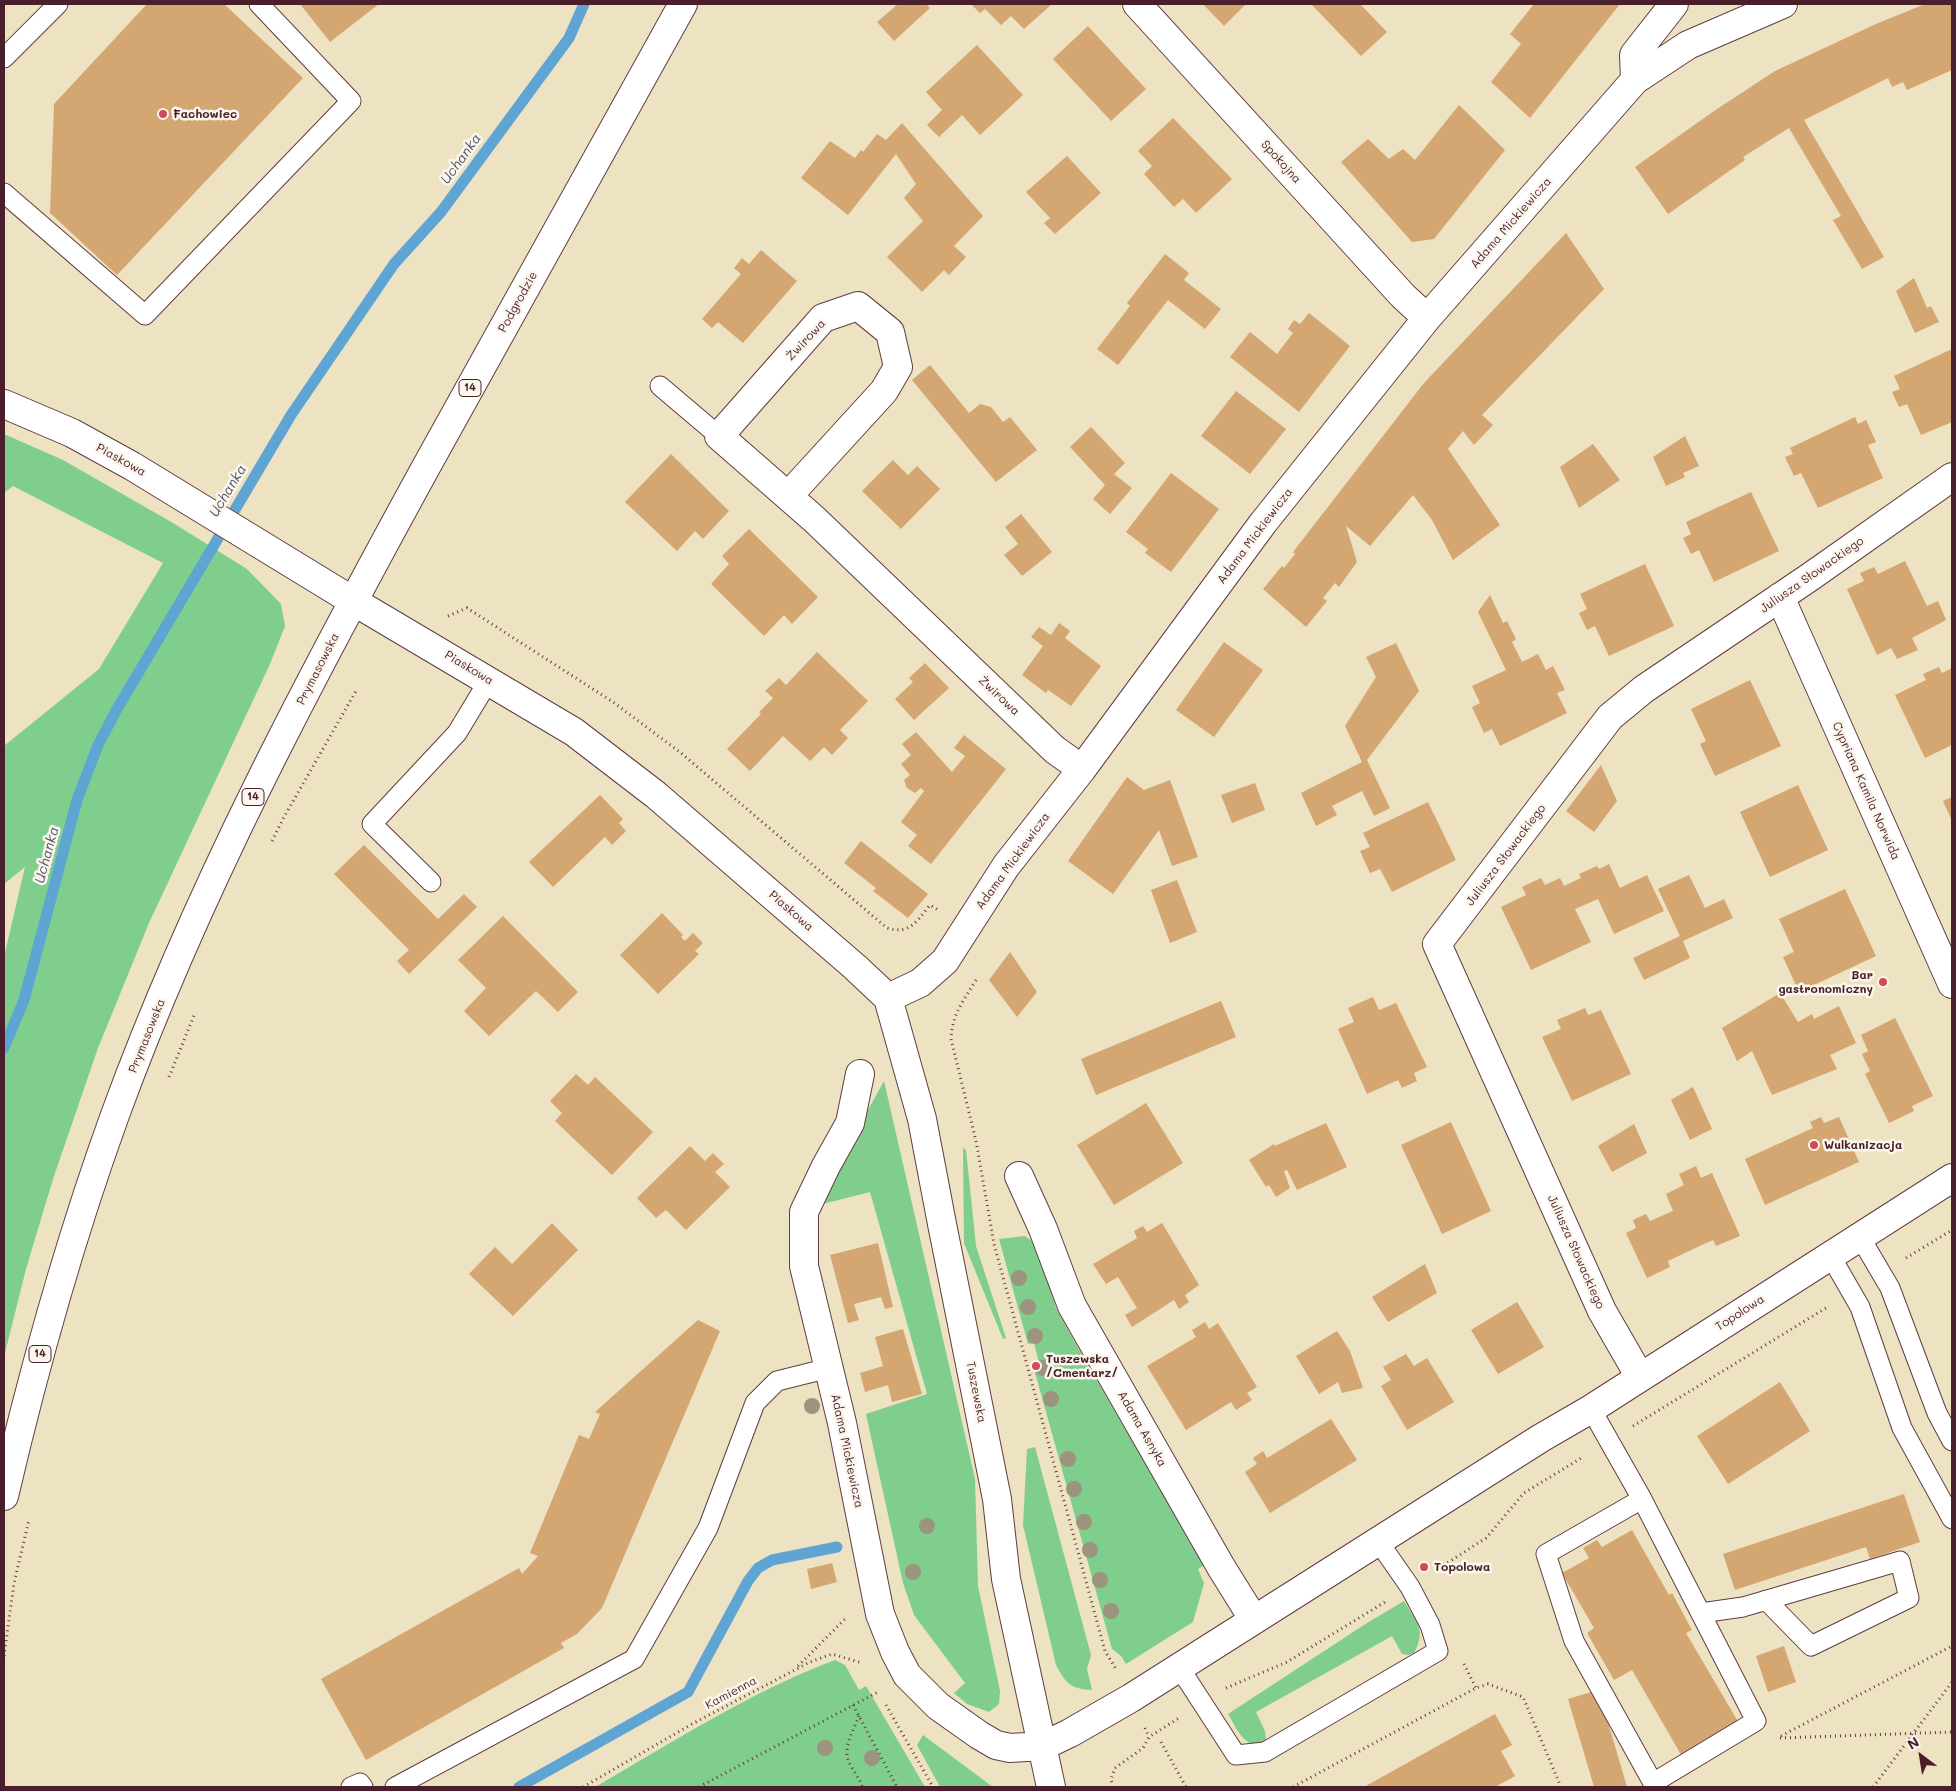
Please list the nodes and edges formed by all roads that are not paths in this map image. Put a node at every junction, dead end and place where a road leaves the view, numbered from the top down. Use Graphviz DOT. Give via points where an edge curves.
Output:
graph roads {
  1 [pos="58,4"];
  2 [pos="259,4"];
  3 [pos="683,4"];
  4 [pos="1137,4"];
  5 [pos="1674,4"];
  6 [pos="1783,4"];
  7 [pos="4,58"];
  8 [pos="1635,80"];
  9 [pos="4,193"];
  10 [pos="1427,318"];
  11 [pos="660,386"];
  12 [pos="4,404"];
  13 [pos="719,436"];
  14 [pos="1952,478"];
  15 [pos="788,495"];
  16 [pos="1780,597"];
  17 [pos="353,600"];
  18 [pos="488,680"];
  19 [pos="1082,769"];
  20 [pos="431,882"];
  21 [pos="1952,984"];
  22 [pos="888,998"];
  23 [pos="860,1074"];
  24 [pos="1019,1176"];
  25 [pos="1952,1178"];
  26 [pos="1860,1237"];
  27 [pos="1830,1255"];
  28 [pos="829,1368"];
  29 [pos="1640,1377"];
  30 [pos="1591,1409"];
  31 [pos="1952,1441"];
  32 [pos="4,1496"];
  33 [pos="1642,1499"];
  34 [pos="1952,1519"];
  35 [pos="1378,1541"];
  36 [pos="1766,1600"];
  37 [pos="1701,1613"];
  38 [pos="1254,1620"];
  39 [pos="1179,1667"];
  40 [pos="1043,1746"];
  41 [pos="351,1787"];
  42 [pos="363,1787"];
  43 [pos="395,1787"];
  44 [pos="1050,1787"];
  1 -- 7 [label="lane"];
  2 -- 9 [label="lane" via="351,101 145,315"];
  3 -- 17 [label="street, Podgrodzie / 14"];
  4 -- 10 [label="street, Spokojna" via="1403,296"];
  5 -- 8 [label="street" via="1634,55"];
  6 -- 8 [label="street, Adama Mickiewicza" via="1688,45"];
  8 -- 10 [label="street, Adama Mickiewicza"];
  10 -- 19 [label="street, Adama Mickiewicza" via="1263,523"];
  11 -- 13 [label="lane"];
  12 -- 17 [label="street, Piaskowa" via="72,433 132,466"];
  13 -- 15 [label="street, Żwirowa"];
  13 -- 15 [label="street, Żwirowa" via="824,318 858,306 890,332 898,367 884,391"];
  14 -- 16 [label="street, Juliusza Słowackiego"];
  15 -- 19 [label="street, Żwirowa" via="1055,750"];
  16 -- 21 [label="street, Cypriana Kamila Norwida"];
  16 -- 29 [label="street, Juliusza Słowackiego" via="1644,688 1610,717 1437,944 1602,1311"];
  17 -- 18 [label="street, Piaskowa"];
  17 -- 32 [label="street, Prymasowska / 14" via="225,853 115,1115 36,1367"];
  18 -- 20 [label="lane" via="457,733 372,824"];
  18 -- 22 [label="street, Piaskowa" via="574,732 620,765"];
  19 -- 22 [label="street, Adama Mickiewicza" via="1006,866 945,961 920,983"];
  22 -- 40 [label="street, Tuszewska" via="922,1119 997,1499 1006,1580"];
  23 -- 28 [label="street, Adama Mickiewicza" via="850,1123 804,1212 804,1266"];
  24 -- 38 [label="street, Adama Asnyka" via="1072,1306"];
  25 -- 26 [label="street, Topolowa"];
  26 -- 27 [label="street, Topolowa"];
  26 -- 31 [label="lane" via="1890,1288"];
  27 -- 29 [label="street, Topolowa"];
  27 -- 34 [label="lane" via="1860,1307 1902,1428"];
  28 -- 40 [label="street, Adama Mickiewicza" via="880,1614 901,1663 938,1706 979,1736 1010,1748"];
  28 -- 43 [label="lane" via="777,1380 755,1403 708,1528 634,1659"];
  29 -- 30 [label="street, Topolowa"];
  30 -- 33 [label="lane"];
  30 -- 35 [label="street, Topolowa"];
  33 -- 37 [label="lane"];
  33 -- 37 [label="lane" via="1546,1554 1574,1641 1654,1783 1756,1721"];
  35 -- 38 [label="street, Topolowa"];
  35 -- 39 [label="lane" via="1410,1588 1430,1625 1438,1652 1265,1752 1236,1755"];
  36 -- 36 [label="lane" via="1900,1561 1909,1598 1811,1646"];
  36 -- 37 [label="lane"];
  38 -- 39 [label="street, Topolowa"];
  39 -- 40 [label="street, Topolowa" via="1131,1698"];
  40 -- 44 [label="street, Tuszewska"];
  41 -- 42 [label="lane" via="360,1783"];
}
